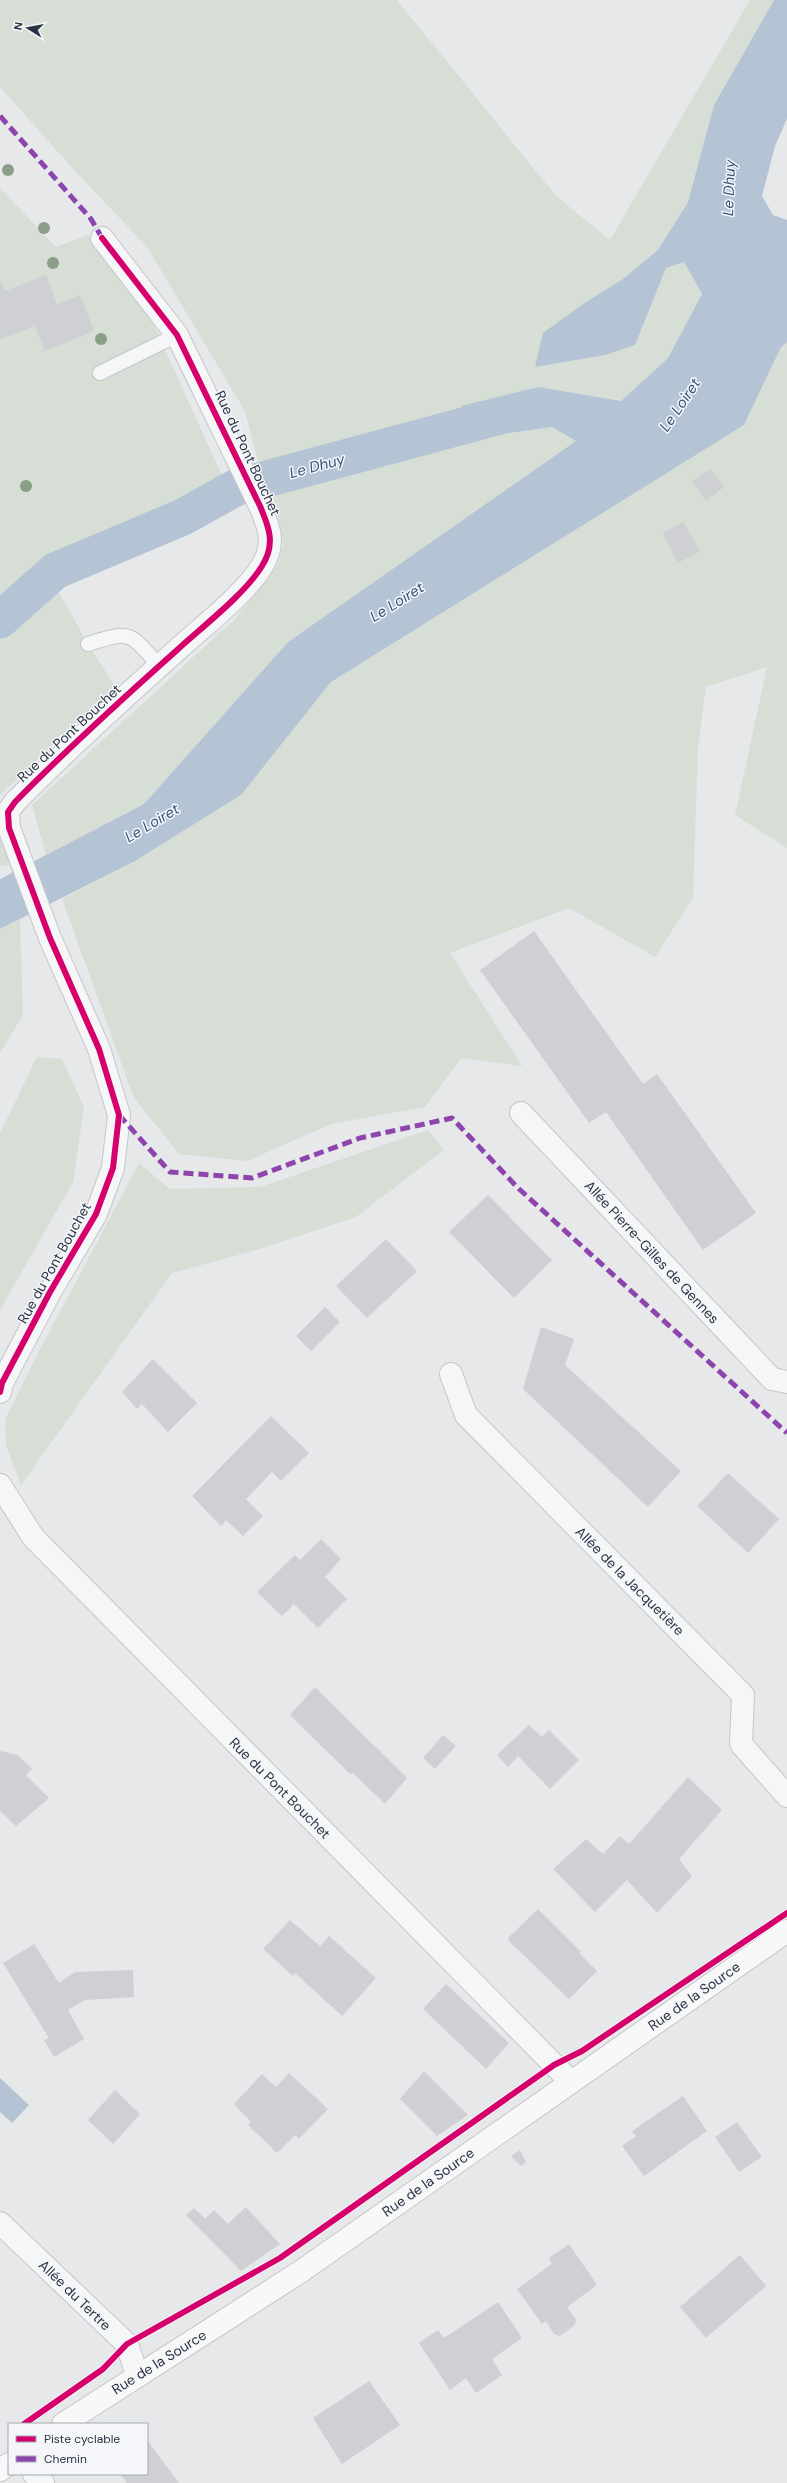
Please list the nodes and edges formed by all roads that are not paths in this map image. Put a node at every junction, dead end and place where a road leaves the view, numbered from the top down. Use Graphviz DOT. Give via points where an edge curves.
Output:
graph roads {
  1 [pos="102,238"];
  2 [pos="177,334"];
  3 [pos="100,374"];
  4 [pos="88,644"];
  5 [pos="159,666"];
  6 [pos="521,1113"];
  7 [pos="451,1374"];
  8 [pos="787,1382"];
  9 [pos="0,1392"];
  10 [pos="0,1485"];
  11 [pos="787,1796"];
  12 [pos="787,1931"];
  13 [pos="571,2082"];
  14 [pos="0,2223"];
  15 [pos="137,2375"];
  16 [pos="65,2423"];
  17 [pos="35,2475"];
  18 [pos="43,2483"];
  1 -- 2 [label="street, Rue du Pont Bouchet"];
  2 -- 3 [label="lane"];
  2 -- 5 [label="street, Rue du Pont Bouchet" via="271,530 270,547 262,566 233,600"];
  4 -- 5 [label="lane" via="118,635 127,635 136,639"];
  5 -- 9 [label="street, Rue du Pont Bouchet" via="75,741 8,812 9,828 50,938 99,1049 119,1115 114,1168 96,1214 50,1292 2,1383"];
  6 -- 8 [label="street, Allée Pierre-Gilles de Gennes" via="772,1380"];
  7 -- 11 [label="street, Allée de la Jacquetière" via="466,1415 742,1695 741,1744"];
  10 -- 13 [label="street, Rue du Pont Bouchet" via="33,1537"];
  12 -- 13 [label="main road, Rue de la Source"];
  13 -- 15 [label="main road, Rue de la Source" via="300,2272"];
  14 -- 15 [label="street, Allée du Tertre" via="127,2344"];
  15 -- 16 [label="main road, Rue de la Source"];
  17 -- 18 [label="street"];
}
